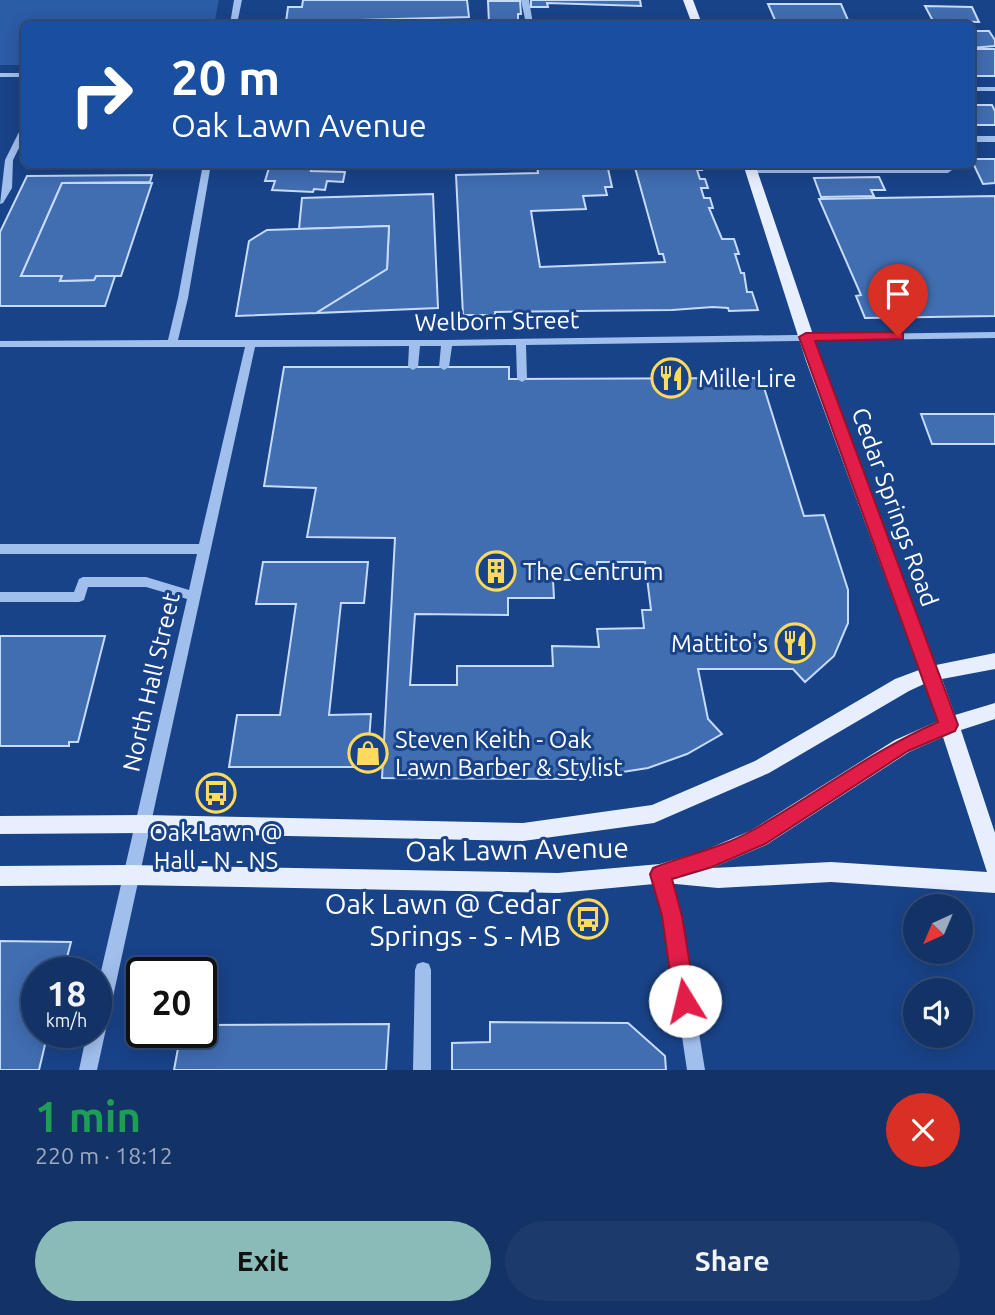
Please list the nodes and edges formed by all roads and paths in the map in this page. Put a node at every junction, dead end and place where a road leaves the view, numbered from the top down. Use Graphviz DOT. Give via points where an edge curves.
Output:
graph roads {
  1 [pos="238,0"];
  2 [pos="525,0"];
  3 [pos="688,0"];
  4 [pos="234,21"];
  5 [pos="529,21"];
  6 [pos="696,21"];
  7 [pos="0,75"];
  8 [pos="21,75"];
  9 [pos="975,89"];
  10 [pos="995,89"];
  11 [pos="21,136"];
  12 [pos="975,139"];
  13 [pos="995,139"];
  14 [pos="9,160"];
  15 [pos="21,160"];
  16 [pos="206,168"];
  17 [pos="750,168"];
  18 [pos="816,168"];
  19 [pos="947,168"];
  20 [pos="0,201"];
  21 [pos="995,335"];
  22 [pos="806,337"];
  23 [pos="521,342"];
  24 [pos="415,343"];
  25 [pos="447,343"];
  26 [pos="0,344"];
  27 [pos="172,344"];
  28 [pos="251,344"];
  29 [pos="413,367"];
  30 [pos="444,367"];
  31 [pos="522,379"];
  32 [pos="0,549"];
  33 [pos="206,549"];
  34 [pos="0,597"];
  35 [pos="195,597"];
  36 [pos="995,661"];
  37 [pos="929,674"];
  38 [pos="995,711"];
  39 [pos="949,725"];
  40 [pos="145,824"];
  41 [pos="0,825"];
  42 [pos="995,866"];
  43 [pos="660,874"];
  44 [pos="130,875"];
  45 [pos="0,876"];
  46 [pos="995,883"];
  47 [pos="112,958"];
  48 [pos="423,970"];
  49 [pos="93,1048"];
  50 [pos="88,1070"];
  51 [pos="422,1070"];
  52 [pos="696,1070"];
  1 -- 4 [label="street"];
  2 -- 5 [label="street"];
  3 -- 6 [label="main road"];
  7 -- 8 [label="street"];
  9 -- 10 [label="street"];
  11 -- 14 [label="street"];
  12 -- 13 [label="lane"];
  14 -- 15 [label="street"];
  14 -- 20 [label="street" via="7,188"];
  16 -- 27 [label="street"];
  17 -- 22 [label="main road, Cedar Springs Road"];
  18 -- 19 [label="street"];
  21 -- 22 [label="street, Welborn Street"];
  22 -- 23 [label="street, Welborn Street"];
  22 -- 37 [label="main road, Cedar Springs Road"];
  23 -- 25 [label="street, Welborn Street"];
  23 -- 31 [label="street"];
  24 -- 25 [label="street, Welborn Street"];
  24 -- 28 [label="street, Welborn Street"];
  24 -- 29 [label="street"];
  25 -- 30 [label="street"];
  26 -- 27 [label="street, Welborn Street"];
  27 -- 28 [label="street, Welborn Street"];
  28 -- 33 [label="street, North Hall Street"];
  32 -- 33 [label="street"];
  33 -- 35 [label="street, North Hall Street"];
  34 -- 35 [label="street" via="79,597 83,582 138,582"];
  35 -- 40 [label="street, North Hall Street"];
  36 -- 37 [label="main road, Oak Lawn Avenue"];
  37 -- 39 [label="main road, Cedar Springs Road"];
  37 -- 40 [label="main road, Oak Lawn Avenue" via="870,702 762,767 654,814 523,832"];
  38 -- 39 [label="main road, Oak Lawn Avenue"];
  39 -- 42 [label="main road, Cedar Springs Road"];
  39 -- 43 [label="main road, Oak Lawn Avenue" via="902,746 758,838"];
  40 -- 41 [label="main road, Oak Lawn Avenue"];
  40 -- 44 [label="street, North Hall Street"];
  43 -- 44 [label="main road, Oak Lawn Avenue" via="558,883"];
  43 -- 46 [label="main road" via="718,878 831,872"];
  43 -- 52 [label="street" via="672,916"];
  44 -- 45 [label="main road, Oak Lawn Avenue"];
  44 -- 47 [label="street, North Hall Street"];
  48 -- 51 [label="street"];
  49 -- 50 [label="street, North Hall Street"];
}
